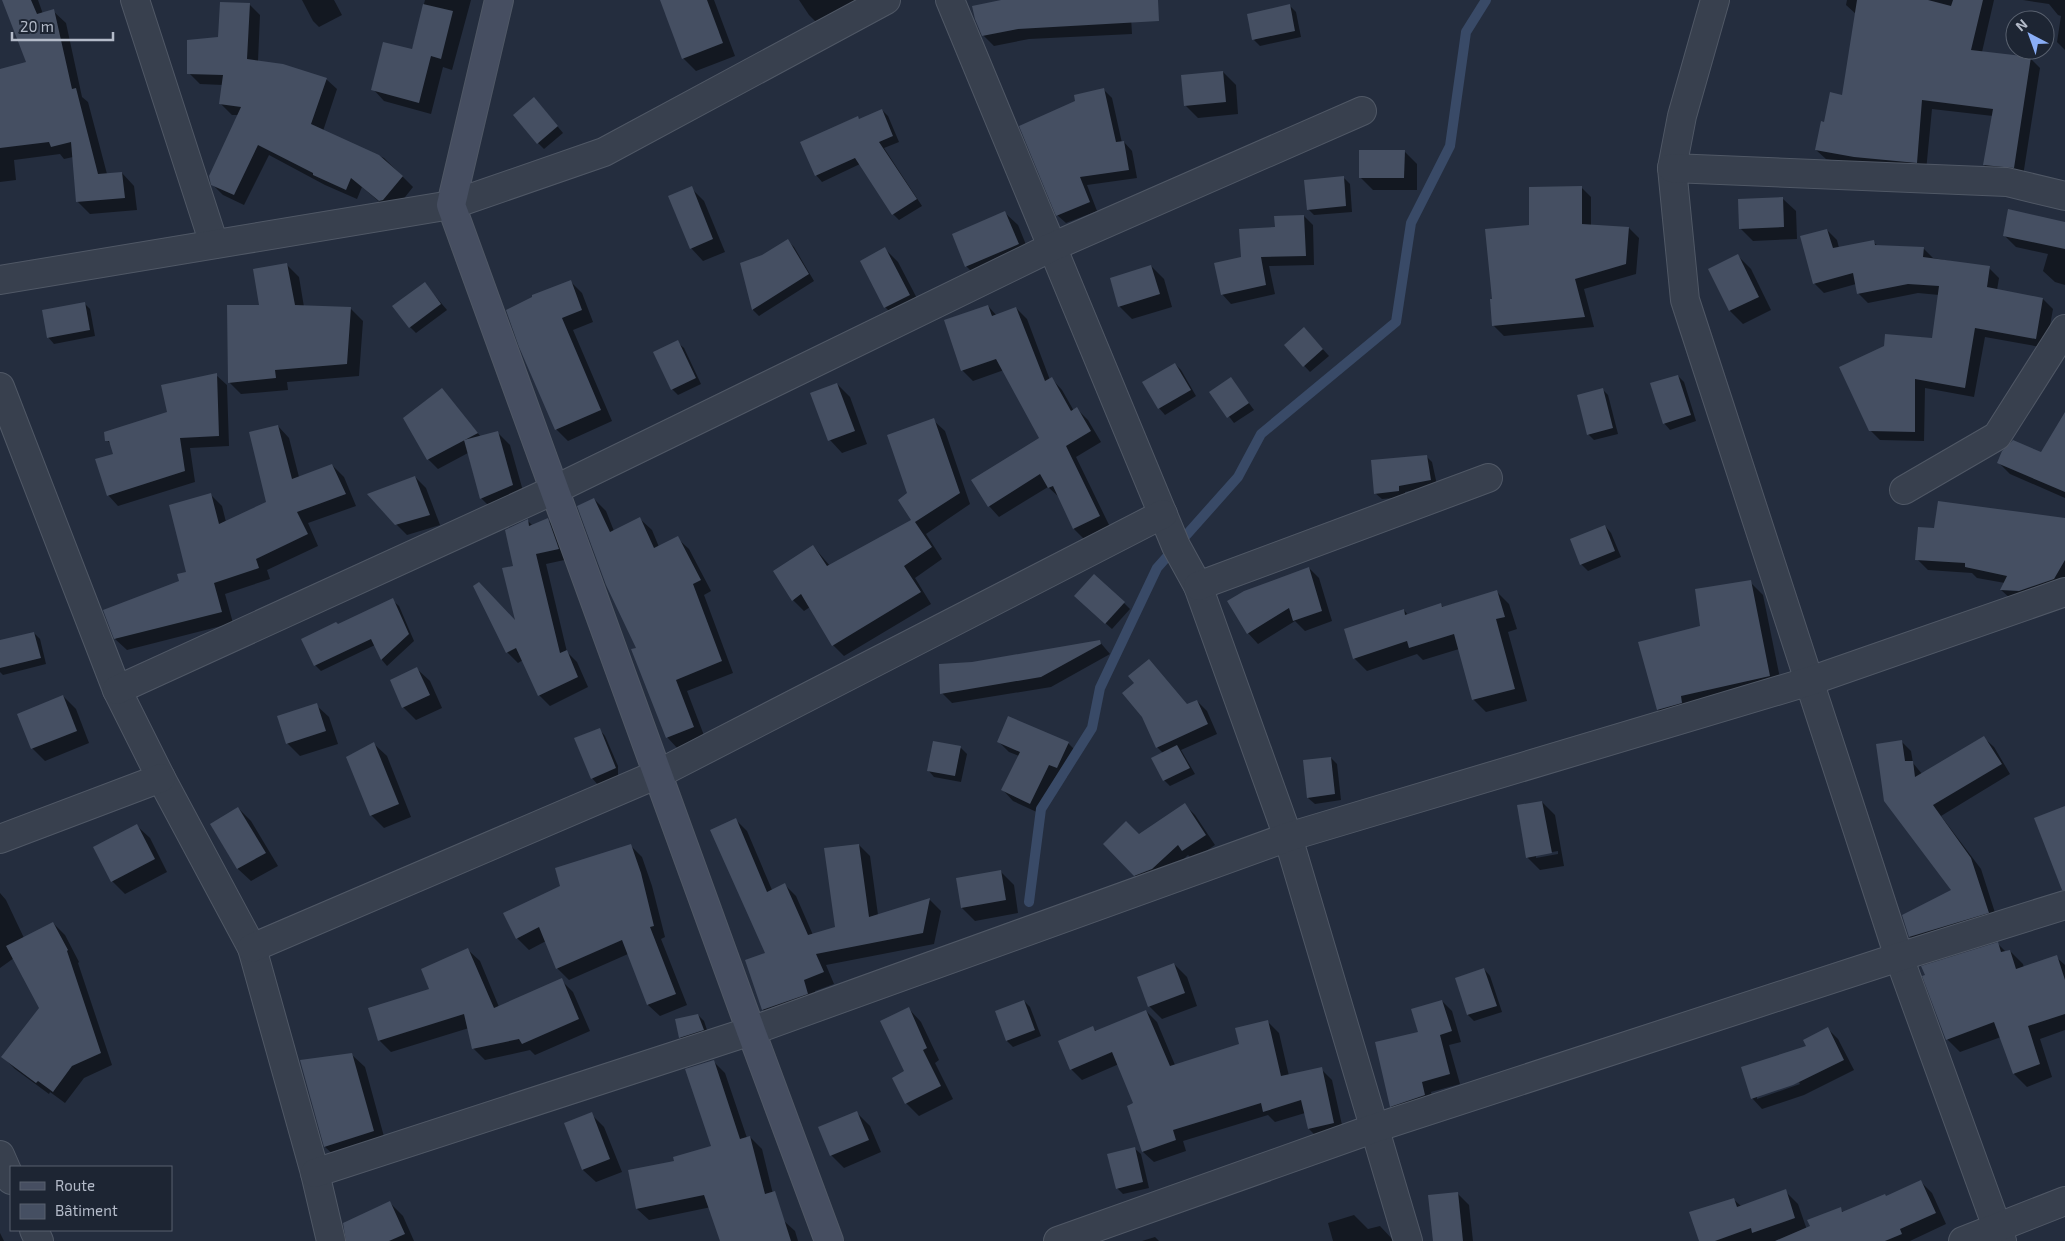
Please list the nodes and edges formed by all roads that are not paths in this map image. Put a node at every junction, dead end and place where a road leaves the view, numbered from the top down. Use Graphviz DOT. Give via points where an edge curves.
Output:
graph roads {
  1 [pos="135,0"];
  2 [pos="499,0"];
  3 [pos="886,0"];
  4 [pos="950,0"];
  5 [pos="1715,0"];
  6 [pos="1362,111"];
  7 [pos="1672,168"];
  8 [pos="2065,196"];
  9 [pos="451,205"];
  10 [pos="214,244"];
  11 [pos="1052,247"];
  12 [pos="0,280"];
  13 [pos="2065,330"];
  14 [pos="0,387"];
  15 [pos="1488,478"];
  16 [pos="554,490"];
  17 [pos="1904,490"];
  18 [pos="1163,514"];
  19 [pos="1198,586"];
  20 [pos="2065,592"];
  21 [pos="1810,681"];
  22 [pos="117,690"];
  23 [pos="658,774"];
  24 [pos="160,778"];
  25 [pos="1288,838"];
  26 [pos="0,839"];
  27 [pos="2065,905"];
  28 [pos="252,948"];
  29 [pos="1899,956"];
  30 [pos="751,1031"];
  31 [pos="1375,1128"];
  32 [pos="0,1155"];
  33 [pos="315,1173"];
  34 [pos="10,1178"];
  35 [pos="2065,1202"];
  36 [pos="2000,1235"];
  37 [pos="331,1241"];
  38 [pos="829,1241"];
  39 [pos="1058,1241"];
  40 [pos="1408,1241"];
  41 [pos="1963,1241"];
  1 -- 10 [label="street"];
  2 -- 9 [label="street"];
  3 -- 9 [label="street" via="604,152"];
  4 -- 11 [label="street"];
  5 -- 7 [label="street" via="1682,116"];
  6 -- 11 [label="street"];
  7 -- 8 [label="street" via="2007,182"];
  7 -- 21 [label="street" via="1685,300"];
  9 -- 10 [label="street"];
  9 -- 16 [label="street"];
  10 -- 12 [label="street"];
  11 -- 16 [label="street"];
  11 -- 18 [label="street"];
  13 -- 17 [label="street" via="1997,436"];
  14 -- 22 [label="street"];
  15 -- 19 [label="street"];
  16 -- 22 [label="street"];
  16 -- 23 [label="street"];
  18 -- 19 [label="street"];
  18 -- 23 [label="street"];
  19 -- 25 [label="street"];
  20 -- 21 [label="street"];
  21 -- 25 [label="street"];
  21 -- 29 [label="street"];
  22 -- 24 [label="street"];
  23 -- 28 [label="street"];
  23 -- 30 [label="street"];
  24 -- 26 [label="street"];
  24 -- 28 [label="street"];
  25 -- 30 [label="street"];
  25 -- 31 [label="street"];
  27 -- 29 [label="street"];
  28 -- 33 [label="street"];
  29 -- 31 [label="street"];
  29 -- 36 [label="street"];
  30 -- 33 [label="street"];
  30 -- 38 [label="street"];
  31 -- 39 [label="street"];
  31 -- 40 [label="street"];
  32 -- 34 [label="street"];
  33 -- 37 [label="street"];
  35 -- 36 [label="street"];
  36 -- 41 [label="street"];
}
